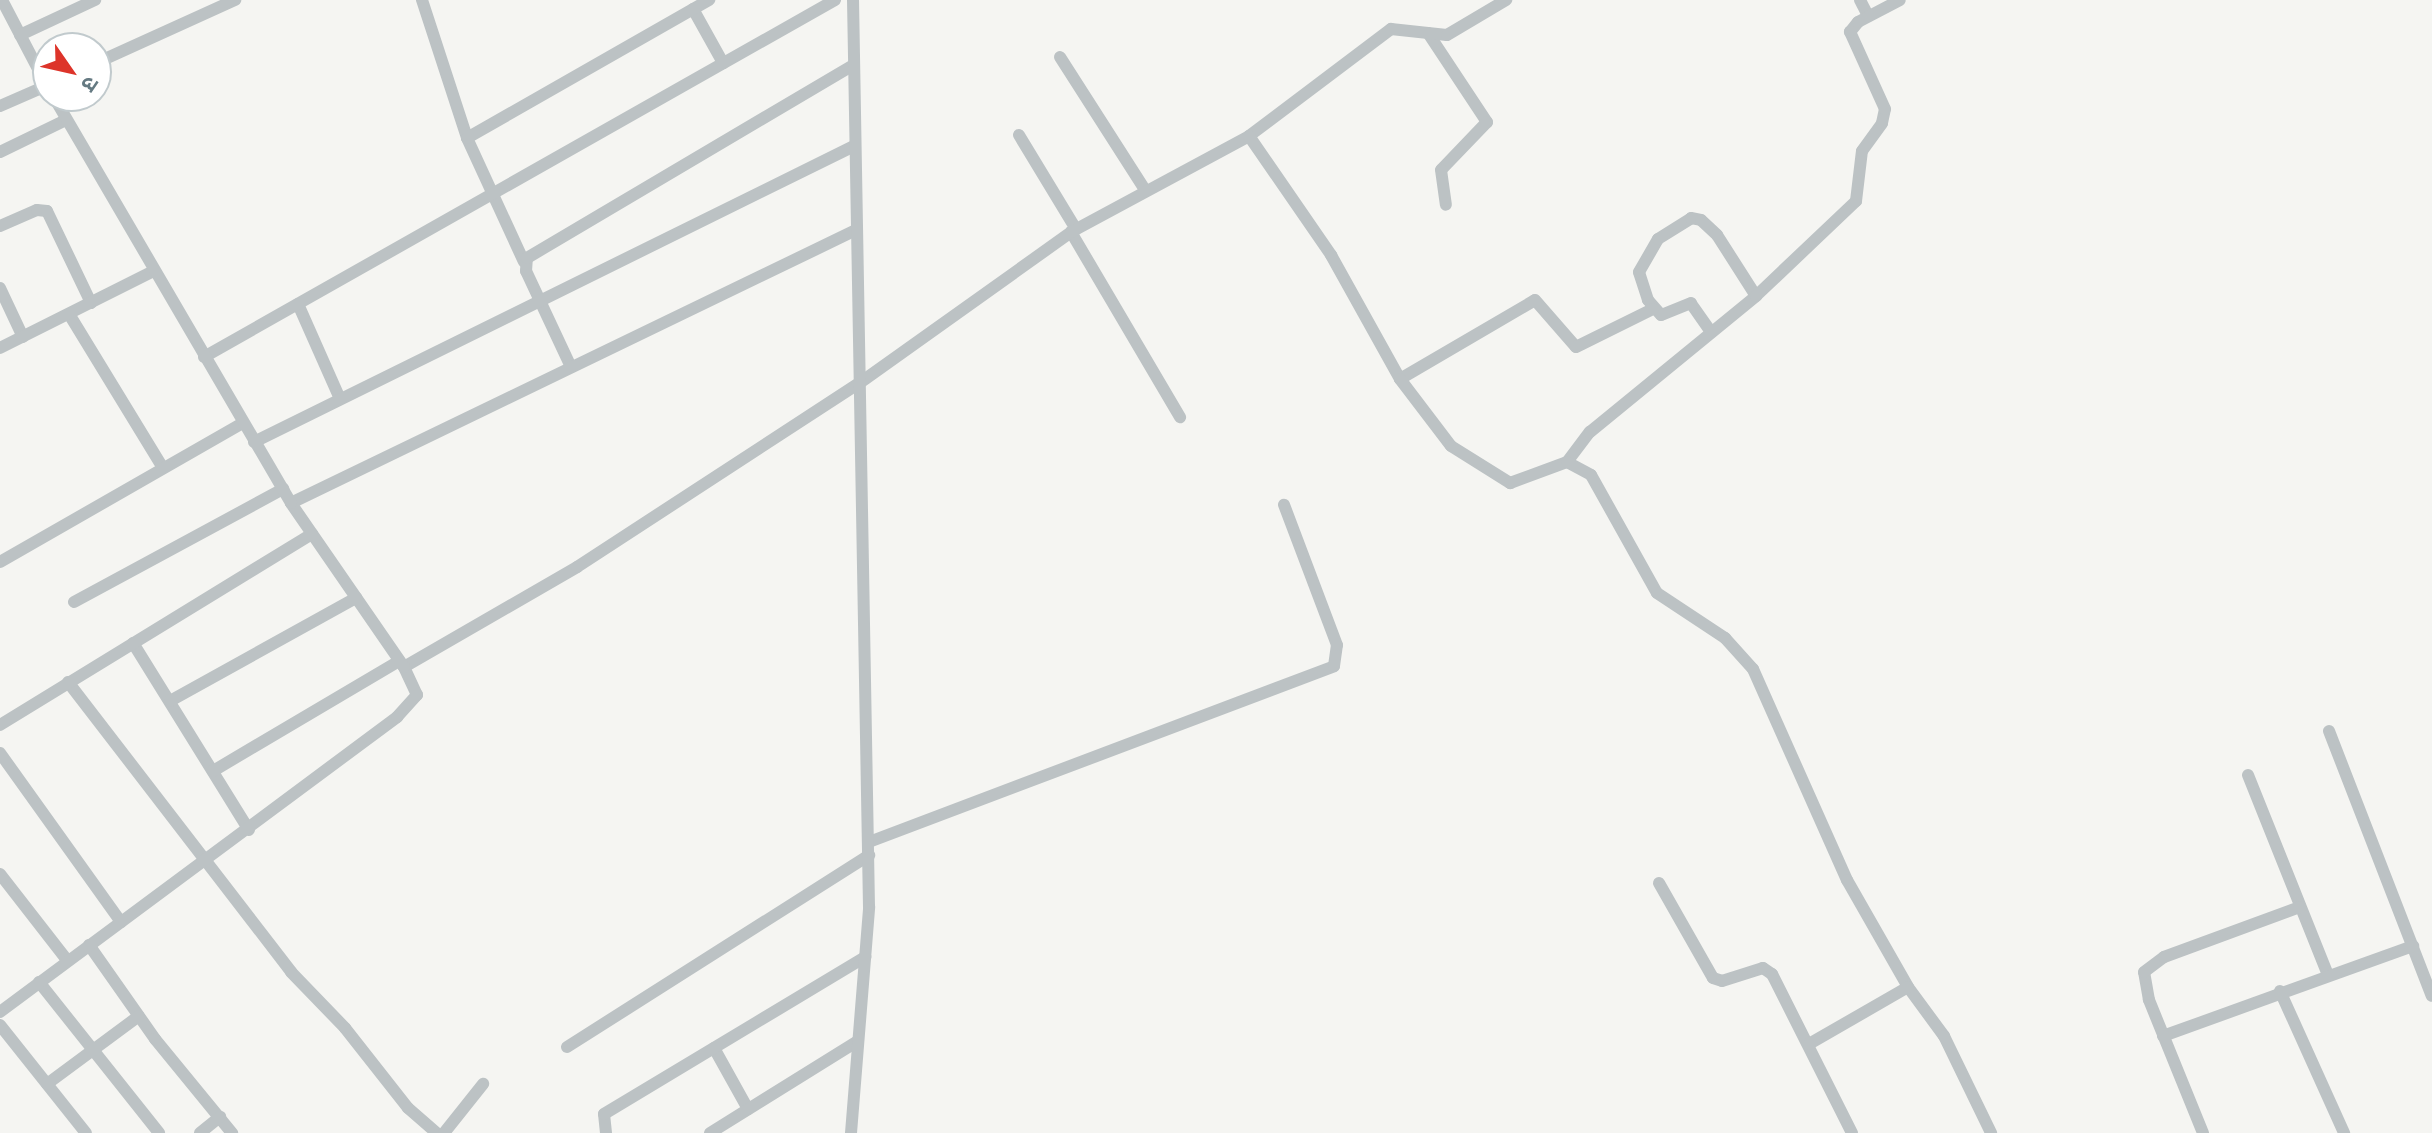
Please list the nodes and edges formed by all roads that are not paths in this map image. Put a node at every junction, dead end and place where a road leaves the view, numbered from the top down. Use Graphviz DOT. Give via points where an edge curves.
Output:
graph roads {
  1 [pos="2,0"];
  2 [pos="95,0"];
  3 [pos="235,0"];
  4 [pos="422,0"];
  5 [pos="709,0"];
  6 [pos="835,0"];
  7 [pos="841,0"];
  8 [pos="853,0"];
  9 [pos="1506,0"];
  10 [pos="1860,0"];
  11 [pos="1900,0"];
  12 [pos="693,9"];
  13 [pos="1868,16"];
  14 [pos="1428,33"];
  15 [pos="20,35"];
  16 [pos="853,44"];
  17 [pos="112,56"];
  18 [pos="32,57"];
  19 [pos="1060,57"];
  20 [pos="723,63"];
  21 [pos="853,65"];
  22 [pos="32,94"];
  23 [pos="0,106"];
  24 [pos="62,112"];
  25 [pos="66,120"];
  26 [pos="1019,135"];
  27 [pos="1249,136"];
  28 [pos="467,138"];
  29 [pos="854,146"];
  30 [pos="0,152"];
  31 [pos="1145,190"];
  32 [pos="491,194"];
  33 [pos="1446,205"];
  34 [pos="0,226"];
  35 [pos="856,230"];
  36 [pos="1073,231"];
  37 [pos="524,262"];
  38 [pos="154,271"];
  39 [pos="0,288"];
  40 [pos="1756,296"];
  41 [pos="539,301"];
  42 [pos="91,303"];
  43 [pos="298,304"];
  44 [pos="1653,309"];
  45 [pos="69,314"];
  46 [pos="1711,332"];
  47 [pos="23,337"];
  48 [pos="0,348"];
  49 [pos="204,357"];
  50 [pos="571,367"];
  51 [pos="1400,379"];
  52 [pos="861,382"];
  53 [pos="340,399"];
  54 [pos="1180,417"];
  55 [pos="243,423"];
  56 [pos="254,442"];
  57 [pos="1567,462"];
  58 [pos="163,468"];
  59 [pos="283,489"];
  60 [pos="291,503"];
  61 [pos="1284,505"];
  62 [pos="312,534"];
  63 [pos="0,562"];
  64 [pos="356,598"];
  65 [pos="74,602"];
  66 [pos="133,643"];
  67 [pos="401,664"];
  68 [pos="68,682"];
  69 [pos="170,701"];
  70 [pos="0,725"];
  71 [pos="2329,731"];
  72 [pos="0,753"];
  73 [pos="213,771"];
  74 [pos="2248,775"];
  75 [pos="249,830"];
  76 [pos="869,849"];
  77 [pos="204,862"];
  78 [pos="0,874"];
  79 [pos="1659,883"];
  80 [pos="2300,907"];
  81 [pos="121,922"];
  82 [pos="89,945"];
  83 [pos="2413,946"];
  84 [pos="865,957"];
  85 [pos="67,960"];
  86 [pos="2327,973"];
  87 [pos="39,982"];
  88 [pos="1908,987"];
  89 [pos="2280,991"];
  90 [pos="2432,996"];
  91 [pos="1,1008"];
  92 [pos="139,1016"];
  93 [pos="0,1025"];
  94 [pos="2163,1036"];
  95 [pos="858,1041"];
  96 [pos="1809,1044"];
  97 [pos="567,1047"];
  98 [pos="93,1048"];
  99 [pos="714,1048"];
  100 [pos="47,1084"];
  101 [pos="483,1084"];
  102 [pos="748,1109"];
  103 [pos="220,1117"];
  104 [pos="86,1133"];
  105 [pos="159,1133"];
  106 [pos="200,1133"];
  107 [pos="232,1133"];
  108 [pos="437,1133"];
  109 [pos="444,1133"];
  110 [pos="606,1133"];
  111 [pos="710,1133"];
  112 [pos="851,1133"];
  113 [pos="1852,1133"];
  114 [pos="1991,1133"];
  115 [pos="2203,1133"];
  116 [pos="2344,1133"];
  1 -- 15 [label="street"];
  2 -- 15 [label="street"];
  3 -- 17 [label="street"];
  4 -- 28 [label="street"];
  5 -- 12 [label="street"];
  6 -- 20 [label="street"];
  7 -- 16 [label="street"];
  8 -- 16 [label="street"];
  9 -- 14 [label="street" via="1457,31"];
  10 -- 13 [label="street"];
  11 -- 13 [label="street"];
  12 -- 20 [label="street"];
  12 -- 28 [label="street"];
  13 -- 40 [label="street" via="1851,37 1885,113 1862,151 1858,196"];
  14 -- 27 [label="street" via="1391,29 1377,36"];
  14 -- 33 [label="street" via="1487,122 1441,170"];
  15 -- 18 [label="street"];
  16 -- 21 [label="street"];
  19 -- 31 [label="street"];
  20 -- 32 [label="street"];
  21 -- 29 [label="street"];
  21 -- 37 [label="street"];
  22 -- 23 [label="street"];
  24 -- 25 [label="street"];
  25 -- 30 [label="street"];
  25 -- 38 [label="street"];
  26 -- 36 [label="street"];
  27 -- 31 [label="street"];
  27 -- 51 [label="street" via="1331,255"];
  28 -- 32 [label="street"];
  29 -- 35 [label="street"];
  29 -- 41 [label="street"];
  31 -- 36 [label="street"];
  32 -- 37 [label="street"];
  32 -- 43 [label="street"];
  34 -- 42 [label="street" via="47,211"];
  35 -- 50 [label="street"];
  35 -- 52 [label="street"];
  36 -- 52 [label="street"];
  36 -- 54 [label="street"];
  37 -- 41 [label="street"];
  38 -- 42 [label="street"];
  38 -- 49 [label="street"];
  39 -- 47 [label="street"];
  40 -- 44 [label="street" via="1711,226 1691,218 1658,239 1642,260 1641,283"];
  40 -- 46 [label="street"];
  41 -- 50 [label="street"];
  41 -- 53 [label="street"];
  42 -- 45 [label="street"];
  43 -- 49 [label="street"];
  43 -- 53 [label="street"];
  44 -- 46 [label="street" via="1669,314 1691,303"];
  44 -- 51 [label="street" via="1576,347 1535,300"];
  45 -- 47 [label="street"];
  45 -- 58 [label="street"];
  46 -- 57 [label="street" via="1590,432"];
  47 -- 48 [label="street"];
  49 -- 55 [label="street"];
  50 -- 60 [label="street"];
  51 -- 57 [label="street" via="1451,446 1495,477 1522,483"];
  52 -- 67 [label="street" via="577,567"];
  52 -- 76 [label="street"];
  53 -- 56 [label="street"];
  55 -- 56 [label="street"];
  55 -- 58 [label="street"];
  56 -- 59 [label="street"];
  57 -- 88 [label="street" via="1591,475 1602,490 1657,593 1725,638 1753,669 1847,880"];
  58 -- 63 [label="street"];
  59 -- 60 [label="street"];
  59 -- 65 [label="street"];
  60 -- 62 [label="street"];
  61 -- 76 [label="street" via="1337,645 1334,666"];
  62 -- 64 [label="street"];
  62 -- 66 [label="street"];
  64 -- 67 [label="street"];
  64 -- 69 [label="street"];
  66 -- 68 [label="street"];
  66 -- 69 [label="street"];
  67 -- 73 [label="street"];
  67 -- 75 [label="street" via="417,695 409,707"];
  68 -- 70 [label="street"];
  68 -- 77 [label="street"];
  69 -- 73 [label="street"];
  71 -- 83 [label="street"];
  72 -- 81 [label="street"];
  73 -- 75 [label="street"];
  74 -- 80 [label="street"];
  75 -- 77 [label="street"];
  76 -- 84 [label="street"];
  76 -- 97 [label="street"];
  77 -- 81 [label="street"];
  77 -- 108 [label="street" via="408,1108"];
  78 -- 85 [label="street"];
  79 -- 96 [label="street" via="1713,978 1722,981 1768,970"];
  80 -- 86 [label="street"];
  80 -- 94 [label="street" via="2152,963 2143,981"];
  81 -- 82 [label="street"];
  82 -- 85 [label="street"];
  82 -- 92 [label="street"];
  83 -- 86 [label="street"];
  83 -- 90 [label="street"];
  84 -- 95 [label="street"];
  84 -- 99 [label="street"];
  85 -- 87 [label="street"];
  86 -- 89 [label="street"];
  87 -- 91 [label="street"];
  87 -- 98 [label="street"];
  88 -- 96 [label="street"];
  88 -- 114 [label="street" via="1944,1036"];
  89 -- 94 [label="street"];
  89 -- 116 [label="street"];
  92 -- 98 [label="street"];
  92 -- 103 [label="street"];
  93 -- 100 [label="street"];
  94 -- 115 [label="street"];
  95 -- 102 [label="street"];
  95 -- 112 [label="street"];
  96 -- 113 [label="street"];
  98 -- 100 [label="street"];
  98 -- 105 [label="street"];
  99 -- 102 [label="street"];
  99 -- 110 [label="street" via="604,1114"];
  100 -- 104 [label="street"];
  101 -- 109 [label="street"];
  102 -- 111 [label="street"];
  103 -- 106 [label="street"];
  103 -- 107 [label="street"];
}
